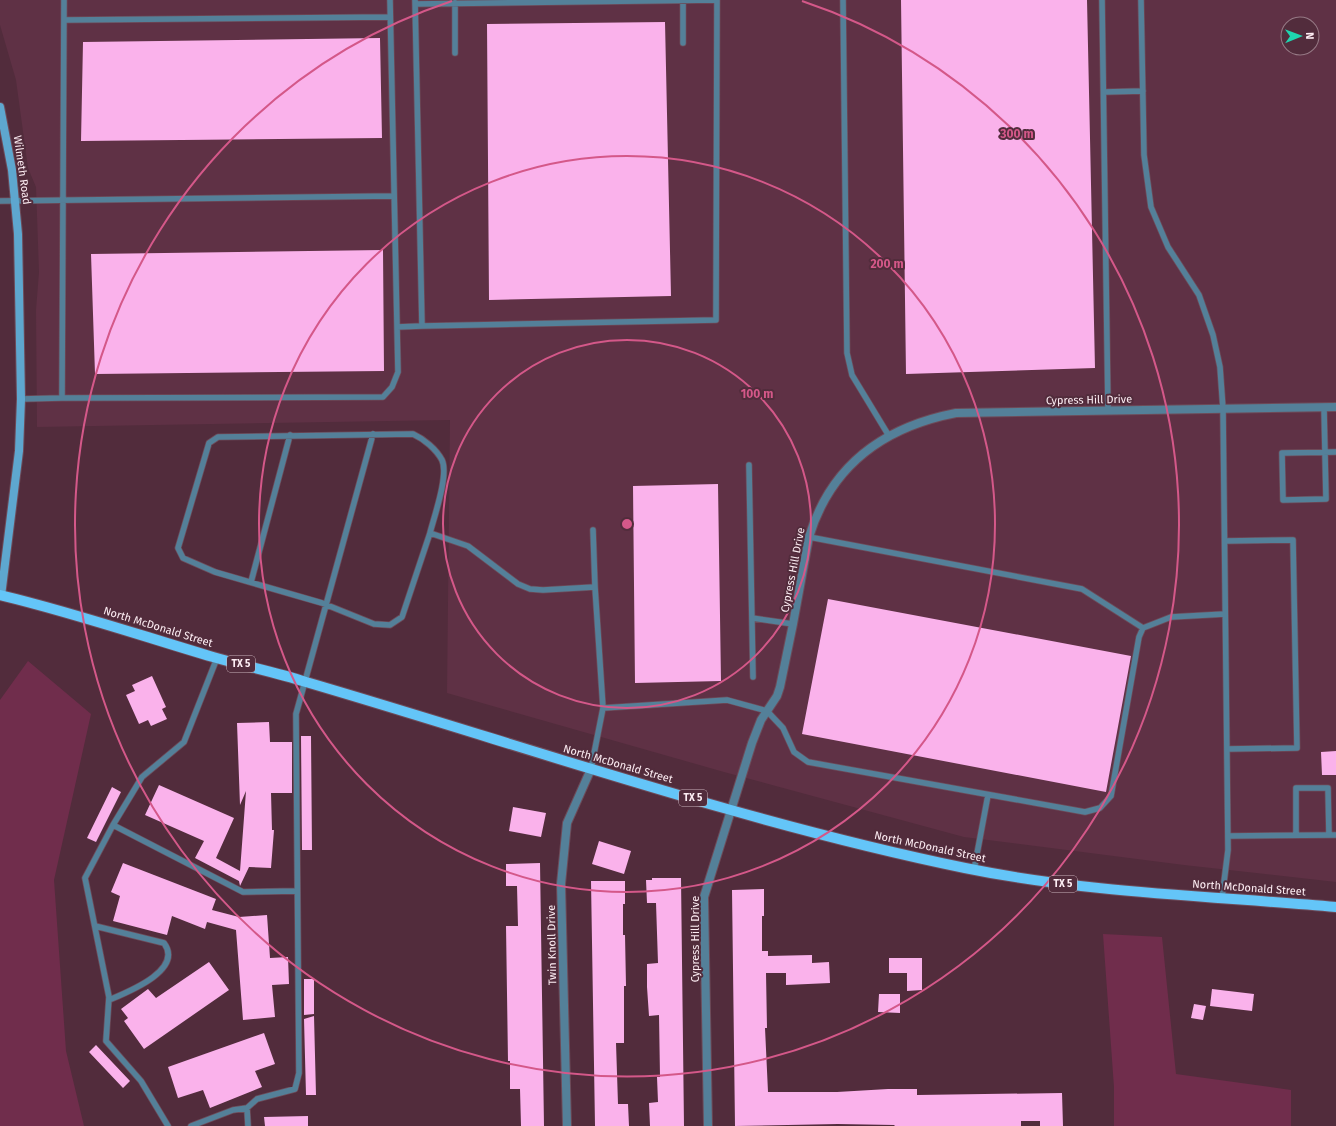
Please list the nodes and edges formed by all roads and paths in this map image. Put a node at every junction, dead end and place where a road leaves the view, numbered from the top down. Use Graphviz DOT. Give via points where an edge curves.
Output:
graph roads {
  1 [pos="64,0"];
  2 [pos="390,0"];
  3 [pos="717,0"];
  4 [pos="843,0"];
  5 [pos="1102,0"];
  6 [pos="1141,0"];
  7 [pos="683,1"];
  8 [pos="415,2"];
  9 [pos="455,4"];
  10 [pos="390,17"];
  11 [pos="64,20"];
  12 [pos="683,43"];
  13 [pos="455,53"];
  14 [pos="1143,91"];
  15 [pos="1104,92"];
  16 [pos="0,108"];
  17 [pos="394,196"];
  18 [pos="63,200"];
  19 [pos="0,201"];
  20 [pos="15,201"];
  21 [pos="422,326"];
  22 [pos="397,327"];
  23 [pos="62,398"];
  24 [pos="21,399"];
  25 [pos="1336,407"];
  26 [pos="1324,408"];
  27 [pos="1223,409"];
  28 [pos="1108,410"];
  29 [pos="373,434"];
  30 [pos="290,435"];
  31 [pos="889,436"];
  32 [pos="1325,452"];
  33 [pos="1336,452"];
  34 [pos="749,465"];
  35 [pos="593,530"];
  36 [pos="430,533"];
  37 [pos="809,537"];
  38 [pos="1225,540"];
  39 [pos="251,582"];
  40 [pos="595,587"];
  41 [pos="0,595"];
  42 [pos="326,604"];
  43 [pos="1225,614"];
  44 [pos="752,618"];
  45 [pos="794,624"];
  46 [pos="1143,628"];
  47 [pos="217,658"];
  48 [pos="752,678"];
  49 [pos="305,681"];
  50 [pos="603,708"];
  51 [pos="767,711"];
  52 [pos="1227,749"];
  53 [pos="591,769"];
  54 [pos="988,795"];
  55 [pos="732,809"];
  56 [pos="113,825"];
  57 [pos="1296,835"];
  58 [pos="1329,835"];
  59 [pos="1336,835"];
  60 [pos="1228,836"];
  61 [pos="974,870"];
  62 [pos="297,891"];
  63 [pos="1222,898"];
  64 [pos="1336,907"];
  65 [pos="95,926"];
  66 [pos="109,1000"];
  67 [pos="247,1108"];
  68 [pos="168,1126"];
  69 [pos="191,1126"];
  70 [pos="248,1126"];
  71 [pos="567,1126"];
  72 [pos="708,1126"];
  1 -- 11 [label="lane"];
  2 -- 10 [label="lane"];
  3 -- 7 [label="lane"];
  3 -- 21 [label="lane" via="716,320"];
  4 -- 31 [label="lane" via="847,353 852,375"];
  5 -- 15 [label="lane"];
  6 -- 14 [label="lane"];
  7 -- 9 [label="lane"];
  7 -- 12 [label="lane"];
  8 -- 9 [label="lane"];
  8 -- 21 [label="lane"];
  9 -- 13 [label="lane"];
  10 -- 11 [label="lane"];
  10 -- 17 [label="lane"];
  11 -- 18 [label="lane"];
  14 -- 15 [label="lane"];
  14 -- 27 [label="lane" via="1144,155 1151,207 1168,246 1199,294 1213,335 1220,368"];
  15 -- 28 [label="lane"];
  16 -- 20 [label="main road, Wilmeth Road"];
  17 -- 18 [label="lane"];
  17 -- 22 [label="lane"];
  18 -- 20 [label="lane"];
  18 -- 23 [label="lane"];
  19 -- 20 [label="lane"];
  20 -- 24 [label="main road, Wilmeth Road" via="20,269"];
  21 -- 22 [label="lane"];
  22 -- 23 [label="lane" via="398,372 392,387 383,397"];
  23 -- 24 [label="lane"];
  24 -- 41 [label="main road, Wilmeth Road" via="19,450"];
  25 -- 26 [label="street, Cypress Hill Drive"];
  26 -- 27 [label="street, Cypress Hill Drive"];
  26 -- 32 [label="lane"];
  27 -- 28 [label="street, Cypress Hill Drive"];
  27 -- 38 [label="lane"];
  28 -- 31 [label="street, Cypress Hill Drive" via="956,413 916,423"];
  29 -- 30 [label="lane"];
  29 -- 36 [label="lane" via="413,434 423,439 442,461 443,487"];
  29 -- 42 [label="lane"];
  30 -- 39 [label="lane"];
  30 -- 39 [label="lane" via="218,437 209,443 178,548 183,558 215,572"];
  31 -- 37 [label="street, Cypress Hill Drive" via="862,454 840,475 817,512"];
  32 -- 32 [label="lane" via="1326,499 1283,500 1282,453"];
  32 -- 33 [label="lane"];
  34 -- 44 [label="lane"];
  35 -- 40 [label="lane"];
  36 -- 40 [label="lane" via="468,546 518,584 530,589"];
  36 -- 42 [label="lane" via="402,617 390,625 374,624"];
  37 -- 45 [label="street, Cypress Hill Drive"];
  37 -- 46 [label="lane" via="1082,589"];
  38 -- 43 [label="lane"];
  38 -- 52 [label="lane" via="1293,540 1297,748"];
  39 -- 42 [label="lane"];
  40 -- 50 [label="lane"];
  41 -- 47 [label="main road, North McDonald Street / TX 5"];
  42 -- 49 [label="lane"];
  43 -- 46 [label="lane" via="1171,618"];
  43 -- 52 [label="lane"];
  44 -- 45 [label="lane"];
  44 -- 48 [label="lane"];
  45 -- 51 [label="street, Cypress Hill Drive" via="780,687"];
  46 -- 54 [label="lane" via="1139,637 1111,796 1100,808 1086,812"];
  47 -- 49 [label="main road, North McDonald Street / TX 5"];
  47 -- 56 [label="lane" via="184,742 142,777"];
  49 -- 53 [label="main road, North McDonald Street / TX 5"];
  49 -- 62 [label="lane" via="296,714"];
  50 -- 51 [label="lane" via="727,700"];
  50 -- 53 [label="lane"];
  51 -- 54 [label="lane" via="783,728 794,752 808,762"];
  51 -- 55 [label="street, Cypress Hill Drive" via="752,743"];
  52 -- 60 [label="lane"];
  53 -- 55 [label="main road, North McDonald Street / TX 5"];
  53 -- 71 [label="street, Twin Knoll Drive" via="567,823 561,884"];
  54 -- 61 [label="lane"];
  55 -- 61 [label="main road, North McDonald Street / TX 5" via="819,834"];
  55 -- 72 [label="street, Cypress Hill Drive" via="704,897"];
  56 -- 62 [label="lane" via="243,892"];
  56 -- 65 [label="lane" via="85,878"];
  57 -- 58 [label="lane"];
  57 -- 58 [label="lane" via="1296,788 1328,788"];
  57 -- 60 [label="lane"];
  58 -- 59 [label="lane"];
  60 -- 63 [label="lane"];
  61 -- 63 [label="main road, North McDonald Street / TX 5" via="1063,884"];
  62 -- 67 [label="lane" via="299,1073 295,1089 257,1099"];
  63 -- 64 [label="main road, North McDonald Street / TX 5"];
  65 -- 66 [label="lane"];
  65 -- 66 [label="lane" via="164,943 168,948 169,957 163,970 132,990"];
  66 -- 68 [label="lane" via="106,1041 141,1081"];
  67 -- 69 [label="lane" via="233,1110"];
  67 -- 70 [label="lane"];
}
